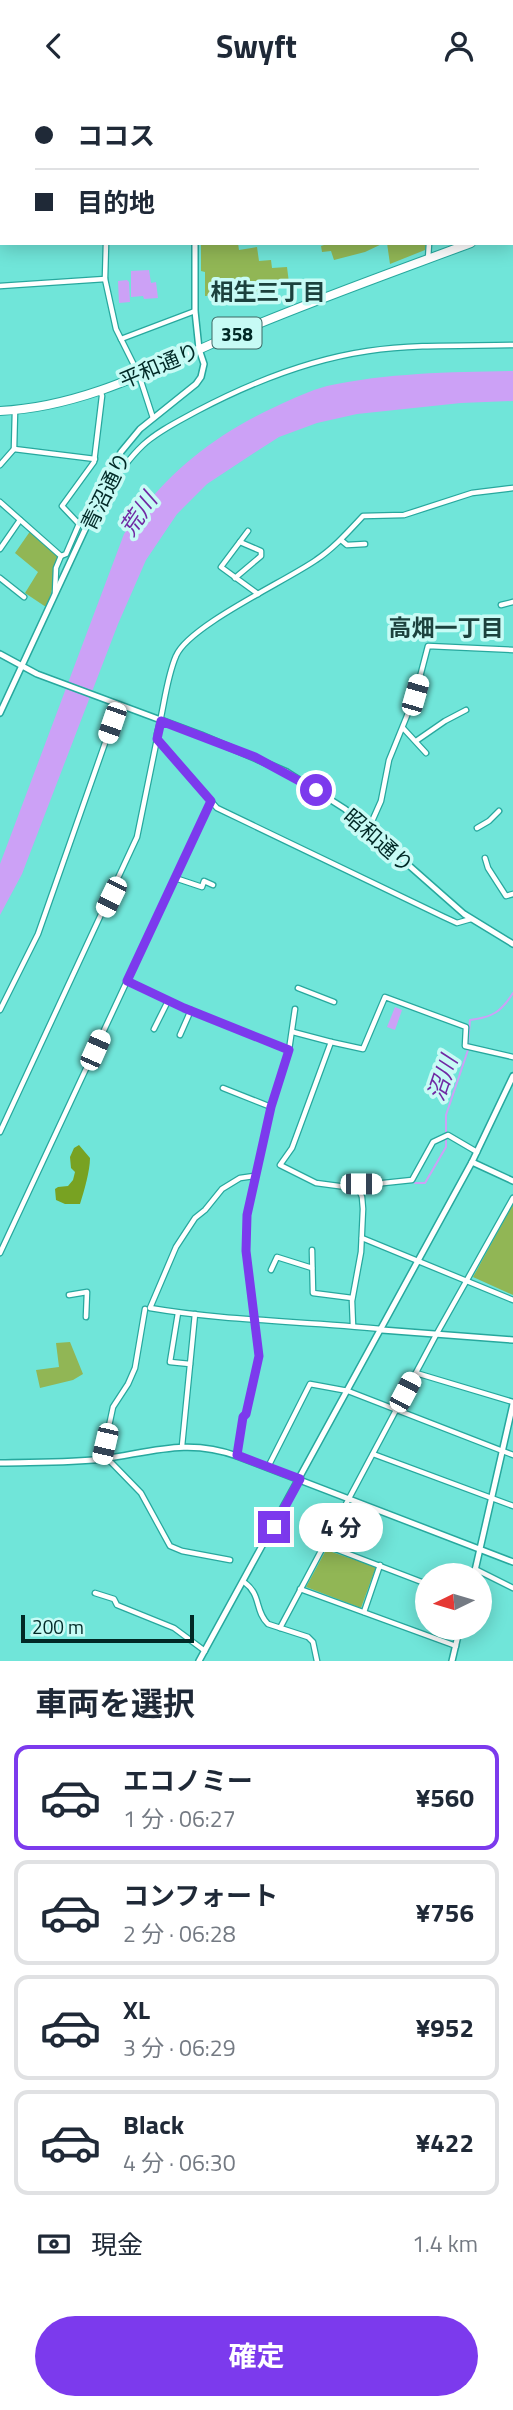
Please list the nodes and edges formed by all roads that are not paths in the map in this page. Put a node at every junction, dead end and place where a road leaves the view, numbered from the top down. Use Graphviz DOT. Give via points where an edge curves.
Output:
graph roads {
  1 [pos="106,245"];
  2 [pos="195,245"];
  3 [pos="429,245"];
  4 [pos="466,245"];
  5 [pos="428,260"];
  6 [pos="105,279"];
  7 [pos="0,286"];
  8 [pos="195,311"];
  9 [pos="121,339"];
  10 [pos="513,345"];
  11 [pos="199,349"];
  12 [pos="139,375"];
  13 [pos="100,390"];
  14 [pos="0,411"];
  15 [pos="15,411"];
  16 [pos="153,418"];
  17 [pos="14,449"];
  18 [pos="95,459"];
  19 [pos="0,465"];
  20 [pos="513,488"];
  21 [pos="1,505"];
  22 [pos="95,509"];
  23 [pos="20,520"];
  24 [pos="248,531"];
  25 [pos="341,540"];
  26 [pos="240,542"];
  27 [pos="365,544"];
  28 [pos="0,549"];
  29 [pos="61,556"];
  30 [pos="0,578"];
  31 [pos="235,578"];
  32 [pos="258,594"];
  33 [pos="24,597"];
  34 [pos="55,597"];
  35 [pos="513,602"];
  36 [pos="501,605"];
  37 [pos="513,650"];
  38 [pos="0,654"];
  39 [pos="23,666"];
  40 [pos="118,706"];
  41 [pos="466,709"];
  42 [pos="0,713"];
  43 [pos="161,721"];
  44 [pos="402,728"];
  45 [pos="157,739"];
  46 [pos="416,741"];
  47 [pos="426,753"];
  48 [pos="211,801"];
  49 [pos="499,811"];
  50 [pos="369,828"];
  51 [pos="477,828"];
  52 [pos="485,859"];
  53 [pos="175,878"];
  54 [pos="213,885"];
  55 [pos="513,894"];
  56 [pos="471,919"];
  57 [pos="513,944"];
  58 [pos="127,981"];
  59 [pos="298,988"];
  60 [pos="168,1001"];
  61 [pos="334,1002"];
  62 [pos="295,1009"];
  63 [pos="0,1010"];
  64 [pos="191,1010"];
  65 [pos="154,1029"];
  66 [pos="293,1032"];
  67 [pos="180,1035"];
  68 [pos="331,1042"];
  69 [pos="289,1050"];
  70 [pos="513,1057"];
  71 [pos="513,1076"];
  72 [pos="223,1088"];
  73 [pos="271,1107"];
  74 [pos="0,1132"];
  75 [pos="477,1152"];
  76 [pos="472,1162"];
  77 [pos="254,1176"];
  78 [pos="513,1181"];
  79 [pos="357,1185"];
  80 [pos="513,1198"];
  81 [pos="362,1238"];
  82 [pos="312,1250"];
  83 [pos="0,1253"];
  84 [pos="419,1260"];
  85 [pos="312,1268"];
  86 [pos="271,1271"];
  87 [pos="466,1281"];
  88 [pos="69,1295"];
  89 [pos="352,1298"];
  90 [pos="513,1300"];
  91 [pos="148,1308"];
  92 [pos="177,1313"];
  93 [pos="195,1314"];
  94 [pos="86,1317"];
  95 [pos="254,1320"];
  96 [pos="353,1327"];
  97 [pos="382,1330"];
  98 [pos="436,1335"];
  99 [pos="513,1340"];
  100 [pos="190,1364"];
  101 [pos="416,1373"];
  102 [pos="348,1391"];
  103 [pos="513,1403"];
  104 [pos="395,1411"];
  105 [pos="182,1446"];
  106 [pos="503,1451"];
  107 [pos="373,1454"];
  108 [pos="237,1455"];
  109 [pos="513,1455"];
  110 [pos="104,1459"];
  111 [pos="0,1463"];
  112 [pos="268,1467"];
  113 [pos="300,1479"];
  114 [pos="492,1498"];
  115 [pos="350,1499"];
  116 [pos="513,1506"];
  117 [pos="325,1545"];
  118 [pos="481,1549"];
  119 [pos="230,1559"];
  120 [pos="513,1562"];
  121 [pos="477,1563"];
  122 [pos="380,1565"];
  123 [pos="415,1579"];
  124 [pos="492,1579"];
  125 [pos="244,1582"];
  126 [pos="513,1588"];
  127 [pos="300,1589"];
  128 [pos="95,1593"];
  129 [pos="364,1612"];
  130 [pos="279,1628"];
  131 [pos="457,1640"];
  132 [pos="456,1646"];
  133 [pos="205,1651"];
  134 [pos="199,1661"];
  135 [pos="317,1661"];
  136 [pos="452,1661"];
  1 -- 6 [label="street"];
  2 -- 8 [label="street, 青沼通り"];
  3 -- 5 [label="street"];
  4 -- 5 [label="highway, 平和通り / 358"];
  5 -- 11 [label="highway, 平和通り / 358"];
  6 -- 7 [label="street"];
  6 -- 9 [label="street"];
  8 -- 9 [label="street"];
  8 -- 11 [label="street, 青沼通り"];
  9 -- 12 [label="street"];
  10 -- 22 [label="street" via="369,351 267,377 186,417 145,444"];
  11 -- 12 [label="highway, 平和通り / 358"];
  11 -- 16 [label="street, 青沼通り" via="204,364 196,384"];
  12 -- 13 [label="highway, 平和通り / 358"];
  12 -- 16 [label="street"];
  13 -- 15 [label="highway, 平和通り / 358"];
  13 -- 18 [label="street"];
  14 -- 15 [label="highway, 平和通り / 358"];
  15 -- 17 [label="street"];
  16 -- 22 [label="street, 青沼通り" via="121,452"];
  17 -- 18 [label="street"];
  17 -- 19 [label="street"];
  18 -- 29 [label="street" via="62,506 79,524"];
  20 -- 25 [label="street" via="471,493 404,515 363,516"];
  21 -- 23 [label="street"];
  22 -- 34 [label="street, 青沼通り"];
  23 -- 28 [label="street"];
  23 -- 29 [label="street"];
  24 -- 26 [label="street"];
  25 -- 27 [label="street" via="347,545"];
  25 -- 32 [label="street" via="314,562"];
  26 -- 31 [label="street" via="221,568"];
  26 -- 31 [label="street" via="261,551 261,556"];
  29 -- 34 [label="street"];
  30 -- 33 [label="street"];
  31 -- 32 [label="street"];
  32 -- 43 [label="street" via="185,642 176,656"];
  34 -- 39 [label="street, 青沼通り"];
  35 -- 36 [label="street"];
  37 -- 44 [label="street" via="428,646"];
  38 -- 39 [label="street"];
  39 -- 40 [label="street, 昭和通り"];
  39 -- 42 [label="street, 青沼通り"];
  40 -- 43 [label="street, 昭和通り"];
  40 -- 63 [label="street" via="38,934"];
  41 -- 46 [label="street"];
  43 -- 45 [label="street"];
  43 -- 50 [label="street, 昭和通り" via="287,772"];
  44 -- 46 [label="street"];
  44 -- 50 [label="street" via="388,760 382,801"];
  45 -- 48 [label="street"];
  45 -- 74 [label="street" via="137,837"];
  46 -- 47 [label="street"];
  48 -- 53 [label="street"];
  48 -- 56 [label="street" via="230,815 457,923"];
  49 -- 51 [label="street"];
  50 -- 56 [label="street, 昭和通り"];
  52 -- 55 [label="street" via="506,896"];
  53 -- 54 [label="street" via="202,887 204,881"];
  53 -- 58 [label="street"];
  56 -- 57 [label="street, 昭和通り"];
  58 -- 60 [label="street"];
  58 -- 83 [label="street"];
  59 -- 61 [label="street"];
  60 -- 64 [label="street"];
  60 -- 65 [label="street"];
  62 -- 66 [label="street"];
  64 -- 67 [label="street"];
  64 -- 69 [label="street"];
  66 -- 68 [label="street"];
  66 -- 69 [label="street"];
  68 -- 70 [label="street" via="363,1049 385,997 466,1027 465,1046"];
  68 -- 79 [label="street" via="292,1148 280,1165 316,1183"];
  69 -- 73 [label="street"];
  71 -- 75 [label="street"];
  72 -- 73 [label="street"];
  73 -- 77 [label="street"];
  75 -- 76 [label="street"];
  75 -- 79 [label="street" via="448,1135 433,1142 412,1180"];
  76 -- 78 [label="street"];
  76 -- 84 [label="street"];
  77 -- 91 [label="street" via="222,1189 195,1218"];
  77 -- 95 [label="street" via="246,1234"];
  79 -- 81 [label="street" via="363,1202"];
  80 -- 87 [label="street"];
  81 -- 84 [label="street"];
  81 -- 89 [label="street"];
  82 -- 85 [label="street"];
  84 -- 87 [label="street"];
  84 -- 97 [label="street"];
  85 -- 86 [label="street" via="277,1257"];
  85 -- 89 [label="street" via="313,1293"];
  87 -- 90 [label="street"];
  87 -- 98 [label="street"];
  88 -- 94 [label="street" via="87,1292"];
  89 -- 96 [label="street"];
  91 -- 92 [label="street"];
  91 -- 110 [label="street" via="135,1368 113,1407"];
  92 -- 93 [label="street"];
  92 -- 100 [label="street" via="170,1362"];
  93 -- 95 [label="street"];
  93 -- 100 [label="street"];
  95 -- 96 [label="street"];
  95 -- 108 [label="street" via="259,1356"];
  96 -- 97 [label="street"];
  97 -- 98 [label="street"];
  97 -- 102 [label="street"];
  98 -- 99 [label="street"];
  98 -- 101 [label="street"];
  100 -- 105 [label="street"];
  101 -- 103 [label="street"];
  101 -- 104 [label="street"];
  102 -- 104 [label="street"];
  102 -- 112 [label="street" via="310,1384"];
  102 -- 113 [label="street"];
  103 -- 106 [label="street"];
  104 -- 106 [label="street"];
  104 -- 107 [label="street"];
  105 -- 108 [label="street"];
  105 -- 110 [label="street"];
  106 -- 109 [label="street"];
  106 -- 114 [label="street"];
  107 -- 114 [label="street"];
  107 -- 115 [label="street"];
  108 -- 112 [label="street"];
  110 -- 111 [label="street"];
  110 -- 119 [label="street" via="141,1493 170,1546"];
  112 -- 113 [label="street"];
  113 -- 115 [label="street"];
  113 -- 125 [label="street"];
  114 -- 116 [label="street"];
  114 -- 118 [label="street"];
  115 -- 117 [label="street"];
  115 -- 118 [label="street"];
  117 -- 122 [label="street"];
  117 -- 127 [label="street"];
  118 -- 120 [label="street"];
  118 -- 121 [label="street"];
  122 -- 123 [label="street"];
  122 -- 129 [label="street"];
  124 -- 126 [label="street"];
  125 -- 130 [label="street" via="254,1589 263,1620"];
  125 -- 133 [label="street"];
  127 -- 129 [label="street"];
  127 -- 130 [label="street"];
  128 -- 133 [label="street" via="174,1629"];
  129 -- 132 [label="street"];
  130 -- 135 [label="street" via="308,1637"];
  131 -- 132 [label="street"];
  132 -- 136 [label="street"];
  133 -- 134 [label="street"];
}
